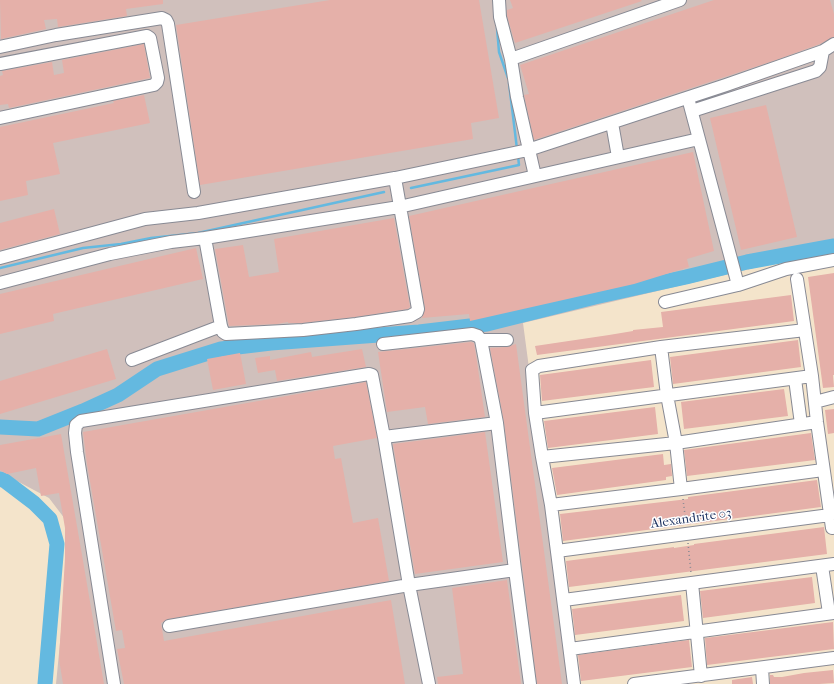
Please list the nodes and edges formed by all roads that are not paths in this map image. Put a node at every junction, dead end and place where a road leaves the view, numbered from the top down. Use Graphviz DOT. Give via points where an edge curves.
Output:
graph roads {
  1 [pos="500,0"];
  2 [pos="680,0"];
  3 [pos="834,44"];
  4 [pos="0,47"];
  5 [pos="823,51"];
  6 [pos="511,59"];
  7 [pos="0,64"];
  8 [pos="726,85"];
  9 [pos="688,98"];
  10 [pos="731,99"];
  11 [pos="692,111"];
  12 [pos="0,118"];
  13 [pos="612,123"];
  14 [pos="699,139"];
  15 [pos="525,151"];
  16 [pos="618,157"];
  17 [pos="535,176"];
  18 [pos="395,180"];
  19 [pos="194,192"];
  20 [pos="399,203"];
  21 [pos="204,238"];
  22 [pos="0,258"];
  23 [pos="834,260"];
  24 [pos="797,279"];
  25 [pos="737,280"];
  26 [pos="0,283"];
  27 [pos="665,302"];
  28 [pos="221,326"];
  29 [pos="805,330"];
  30 [pos="481,340"];
  31 [pos="507,340"];
  32 [pos="383,344"];
  33 [pos="661,347"];
  34 [pos="132,360"];
  35 [pos="812,376"];
  36 [pos="795,379"];
  37 [pos="667,395"];
  38 [pos="834,397"];
  39 [pos="815,402"];
  40 [pos="535,413"];
  41 [pos="817,422"];
  42 [pos="496,423"];
  43 [pos="801,424"];
  44 [pos="384,436"];
  45 [pos="676,442"];
  46 [pos="542,457"];
  47 [pos="823,470"];
  48 [pos="681,489"];
  49 [pos="551,505"];
  50 [pos="830,515"];
  51 [pos="832,528"];
  52 [pos="557,551"];
  53 [pos="828,565"];
  54 [pos="515,570"];
  55 [pos="692,583"];
  56 [pos="409,585"];
  57 [pos="564,600"];
  58 [pos="832,613"];
  59 [pos="169,626"];
  60 [pos="697,631"];
  61 [pos="570,648"];
  62 [pos="834,658"];
  63 [pos="762,668"];
  64 [pos="701,676"];
  65 [pos="114,684"];
  66 [pos="429,684"];
  67 [pos="530,684"];
  68 [pos="574,684"];
  69 [pos="634,684"];
  70 [pos="763,684"];
  1 -- 6 [label="street" via="500,17"];
  2 -- 6 [label="street"];
  3 -- 5 [label="street"];
  4 -- 19 [label="street" via="56,35 162,18 166,20"];
  5 -- 8 [label="street"];
  5 -- 10 [label="street" via="820,67 816,72"];
  6 -- 15 [label="street"];
  7 -- 12 [label="street" via="147,36 150,38 158,78 154,85"];
  8 -- 9 [label="street"];
  8 -- 10 [label="street"];
  9 -- 11 [label="street"];
  9 -- 13 [label="street"];
  10 -- 11 [label="street"];
  11 -- 14 [label="street"];
  13 -- 15 [label="street"];
  13 -- 16 [label="street"];
  14 -- 16 [label="street"];
  14 -- 25 [label="street"];
  15 -- 17 [label="street"];
  15 -- 18 [label="street"];
  16 -- 17 [label="street"];
  17 -- 20 [label="street"];
  18 -- 20 [label="street"];
  18 -- 22 [label="street" via="198,213 145,219"];
  20 -- 21 [label="street"];
  20 -- 28 [label="street" via="418,309 415,314 304,330 226,334"];
  21 -- 26 [label="street" via="110,254"];
  21 -- 28 [label="street"];
  23 -- 25 [label="street"];
  24 -- 29 [label="street"];
  25 -- 27 [label="street"];
  28 -- 34 [label="street"];
  29 -- 33 [label="street"];
  29 -- 35 [label="street"];
  30 -- 31 [label="street"];
  30 -- 32 [label="street" via="472,334"];
  30 -- 42 [label="street"];
  33 -- 37 [label="street"];
  33 -- 40 [label="street" via="535,368 532,370"];
  35 -- 36 [label="street"];
  35 -- 39 [label="street"];
  36 -- 37 [label="street"];
  36 -- 43 [label="street"];
  37 -- 40 [label="street"];
  37 -- 45 [label="street"];
  38 -- 39 [label="street"];
  39 -- 41 [label="street"];
  40 -- 46 [label="street"];
  41 -- 43 [label="street"];
  41 -- 47 [label="street"];
  42 -- 44 [label="street"];
  42 -- 54 [label="street"];
  43 -- 45 [label="street"];
  44 -- 56 [label="street"];
  44 -- 65 [label="street" via="373,377 369,374 81,422 76,425 75,433"];
  45 -- 46 [label="street"];
  45 -- 48 [label="street"];
  46 -- 49 [label="street"];
  47 -- 48 [label="street"];
  47 -- 50 [label="street"];
  48 -- 49 [label="street"];
  49 -- 52 [label="street"];
  50 -- 51 [label="street"];
  50 -- 52 [label="street, Alexandrite 03"];
  52 -- 57 [label="street"];
  53 -- 55 [label="street"];
  53 -- 58 [label="street"];
  54 -- 56 [label="street"];
  54 -- 67 [label="street"];
  55 -- 57 [label="street"];
  55 -- 60 [label="street"];
  56 -- 59 [label="street"];
  56 -- 66 [label="street"];
  57 -- 61 [label="street"];
  58 -- 60 [label="street"];
  60 -- 61 [label="street"];
  60 -- 64 [label="street"];
  61 -- 68 [label="street"];
  62 -- 63 [label="street"];
  63 -- 64 [label="street"];
  63 -- 70 [label="street"];
  64 -- 69 [label="street"];
}
